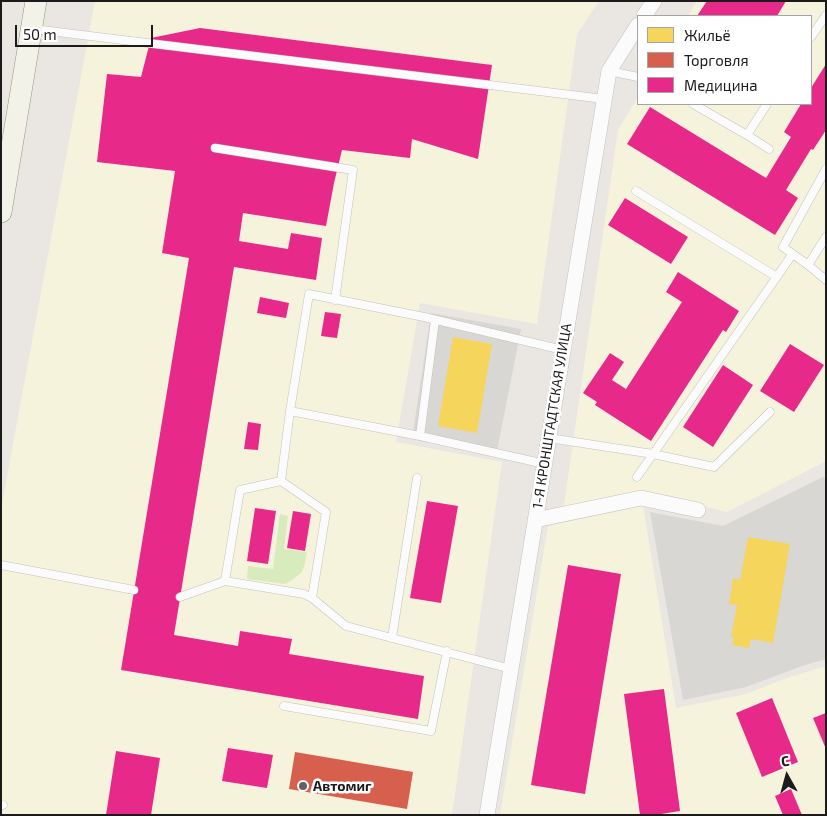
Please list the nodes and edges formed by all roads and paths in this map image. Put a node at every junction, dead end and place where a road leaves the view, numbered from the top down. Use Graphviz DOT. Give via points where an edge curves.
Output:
graph roads {
  1 [pos="36,1"];
  2 [pos="654,1"];
  3 [pos="645,15"];
  4 [pos="826,15"];
  5 [pos="637,27"];
  6 [pos="31,28"];
  7 [pos="812,36"];
  8 [pos="608,71"];
  9 [pos="637,77"];
  10 [pos="604,99"];
  11 [pos="695,105"];
  12 [pos="766,105"];
  13 [pos="747,135"];
  14 [pos="214,148"];
  15 [pos="769,149"];
  16 [pos="826,169"];
  17 [pos="636,191"];
  18 [pos="2,207"];
  19 [pos="826,237"];
  20 [pos="792,255"];
  21 [pos="808,265"];
  22 [pos="777,277"];
  23 [pos="826,280"];
  24 [pos="335,300"];
  25 [pos="435,320"];
  26 [pos="563,350"];
  27 [pos="290,411"];
  28 [pos="770,412"];
  29 [pos="420,436"];
  30 [pos="549,438"];
  31 [pos="653,454"];
  32 [pos="544,464"];
  33 [pos="637,477"];
  34 [pos="417,478"];
  35 [pos="281,481"];
  36 [pos="698,510"];
  37 [pos="535,520"];
  38 [pos="1,565"];
  39 [pos="225,581"];
  40 [pos="134,590"];
  41 [pos="180,597"];
  42 [pos="312,598"];
  43 [pos="392,638"];
  44 [pos="447,651"];
  45 [pos="511,668"];
  46 [pos="284,706"];
  47 [pos="487,815"];
  1 -- 6 [label="main road"];
  2 -- 3 [label="street"];
  4 -- 7 [label="lane"];
  5 -- 8 [label="street, 1-Я КРОНШТАДТСКАЯ УЛИЦА"];
  6 -- 10 [label="lane"];
  6 -- 18 [label="main road"];
  8 -- 9 [label="lane"];
  8 -- 10 [label="street, 1-Я КРОНШТАДТСКАЯ УЛИЦА"];
  10 -- 26 [label="street, 1-Я КРОНШТАДТСКАЯ УЛИЦА"];
  11 -- 13 [label="lane"];
  12 -- 13 [label="lane"];
  13 -- 15 [label="lane"];
  14 -- 24 [label="lane" via="353,170"];
  16 -- 20 [label="lane" via="783,247"];
  17 -- 22 [label="lane"];
  19 -- 21 [label="lane"];
  20 -- 21 [label="lane"];
  20 -- 22 [label="lane"];
  21 -- 23 [label="lane"];
  22 -- 31 [label="lane"];
  24 -- 25 [label="lane"];
  24 -- 27 [label="lane" via="308,294"];
  25 -- 26 [label="lane"];
  25 -- 29 [label="lane"];
  26 -- 30 [label="street, 1-Я КРОНШТАДТСКАЯ УЛИЦА"];
  27 -- 29 [label="lane"];
  27 -- 35 [label="lane"];
  28 -- 31 [label="lane" via="714,467"];
  29 -- 32 [label="lane"];
  30 -- 31 [label="lane"];
  30 -- 32 [label="street, 1-Я КРОНШТАДТСКАЯ УЛИЦА"];
  31 -- 33 [label="lane"];
  32 -- 37 [label="street, 1-Я КРОНШТАДТСКАЯ УЛИЦА"];
  34 -- 43 [label="lane"];
  35 -- 39 [label="lane" via="240,490"];
  35 -- 42 [label="lane" via="326,512"];
  36 -- 37 [label="street" via="641,498"];
  37 -- 45 [label="street, 1-Я КРОНШТАДТСКАЯ УЛИЦА"];
  38 -- 40 [label="lane"];
  39 -- 41 [label="lane"];
  39 -- 42 [label="lane"];
  42 -- 43 [label="lane" via="346,626"];
  43 -- 44 [label="lane"];
  44 -- 45 [label="lane"];
  44 -- 46 [label="lane" via="431,731"];
  45 -- 47 [label="street, 1-Я КРОНШТАДТСКАЯ УЛИЦА"];
}
